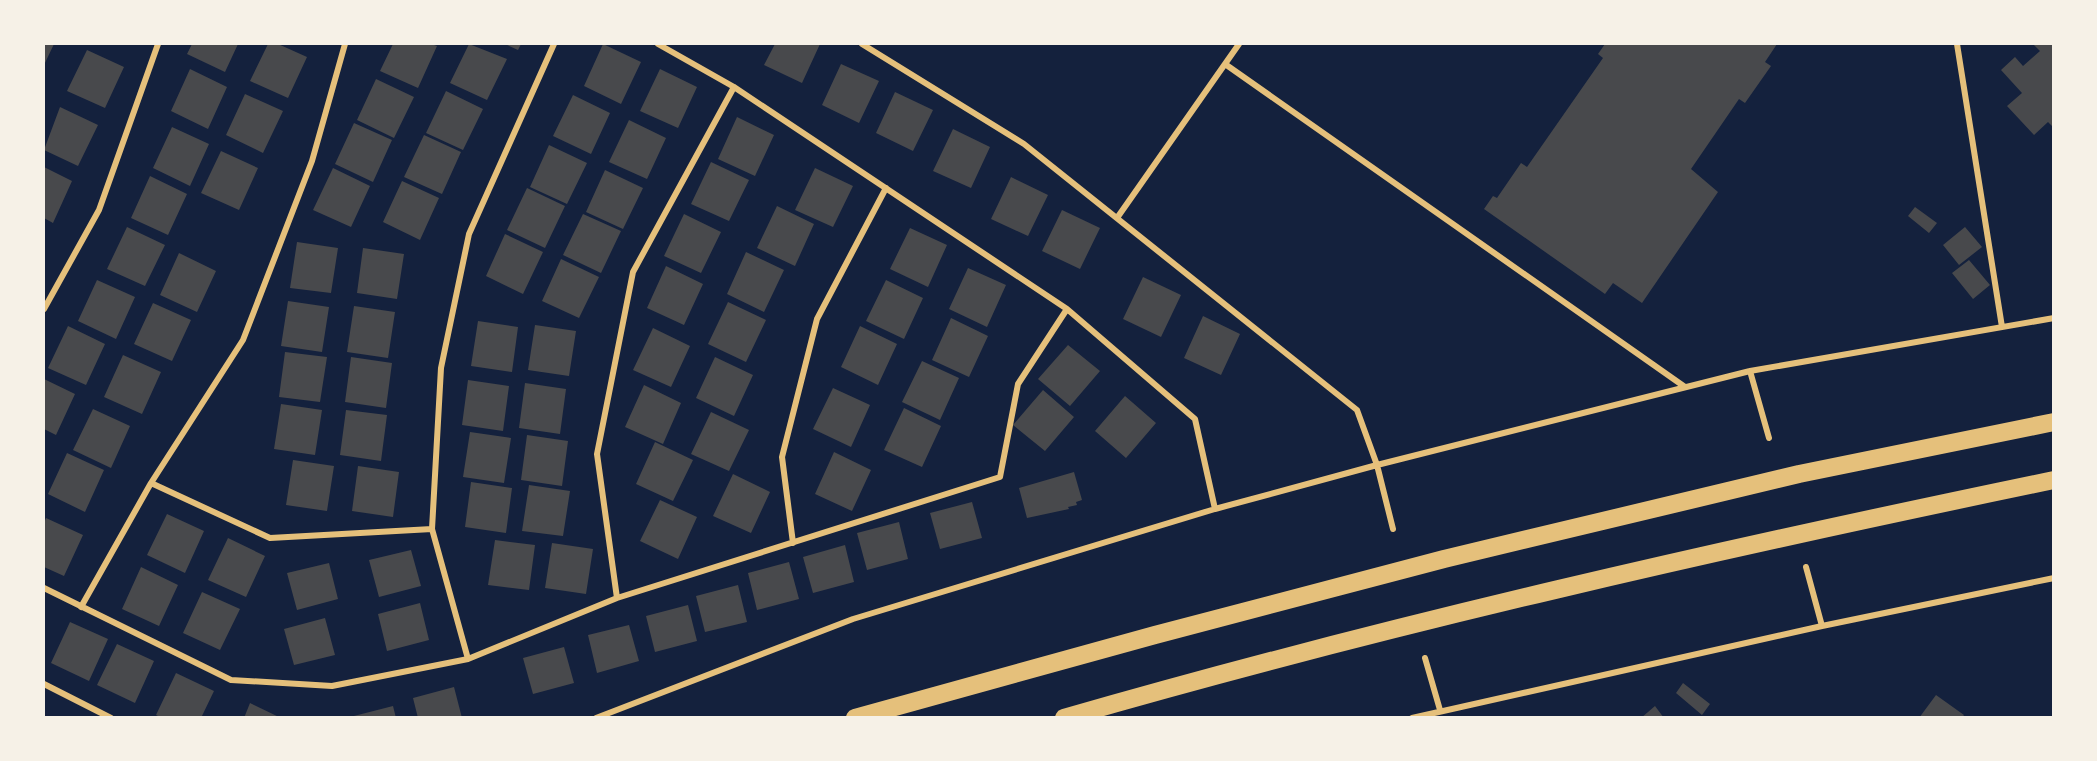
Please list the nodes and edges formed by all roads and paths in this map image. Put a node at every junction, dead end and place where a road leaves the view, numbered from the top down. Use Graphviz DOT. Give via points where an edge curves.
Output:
graph roads {
  1 [pos="158,44"];
  2 [pos="345,44"];
  3 [pos="554,44"];
  4 [pos="658,44"];
  5 [pos="862,44"];
  6 [pos="1239,44"];
  7 [pos="1957,44"];
  8 [pos="1225,64"];
  9 [pos="734,87"];
  10 [pos="886,188"];
  11 [pos="1117,218"];
  12 [pos="44,309"];
  13 [pos="1066,309"];
  14 [pos="2054,318"];
  15 [pos="2002,327"];
  16 [pos="1750,371"];
  17 [pos="1685,387"];
  18 [pos="2054,422"];
  19 [pos="1769,438"];
  20 [pos="1377,465"];
  21 [pos="2054,480"];
  22 [pos="151,483"];
  23 [pos="1215,509"];
  24 [pos="432,529"];
  25 [pos="1393,529"];
  26 [pos="793,543"];
  27 [pos="1806,567"];
  28 [pos="2054,578"];
  29 [pos="44,588"];
  30 [pos="617,598"];
  31 [pos="81,607"];
  32 [pos="1822,626"];
  33 [pos="1425,658"];
  34 [pos="468,659"];
  35 [pos="44,684"];
  36 [pos="1440,710"];
  37 [pos="111,717"];
  38 [pos="596,717"];
  39 [pos="855,717"];
  40 [pos="1064,717"];
  41 [pos="1412,717"];
  1 -- 12 [label="street" via="99,210"];
  2 -- 22 [label="street" via="312,161 243,340"];
  3 -- 24 [label="street" via="469,234 441,368"];
  4 -- 9 [label="street"];
  5 -- 11 [label="street" via="1024,144"];
  6 -- 8 [label="street"];
  7 -- 15 [label="street"];
  8 -- 11 [label="street"];
  8 -- 17 [label="street"];
  9 -- 10 [label="street"];
  9 -- 30 [label="street" via="633,272 597,454"];
  10 -- 13 [label="street"];
  10 -- 26 [label="street" via="817,319 782,457"];
  11 -- 20 [label="street" via="1357,410"];
  13 -- 23 [label="street" via="1195,419"];
  13 -- 26 [label="street" via="1018,384 1000,477"];
  14 -- 15 [label="street"];
  15 -- 16 [label="street"];
  16 -- 17 [label="street"];
  16 -- 19 [label="street"];
  17 -- 20 [label="street"];
  18 -- 39 [label="highway" via="1799,474 1444,559"];
  20 -- 23 [label="street"];
  20 -- 25 [label="street"];
  21 -- 40 [label="highway" via="1815,530 1460,612"];
  22 -- 24 [label="street" via="270,538"];
  22 -- 31 [label="street"];
  23 -- 38 [label="street" via="853,619"];
  24 -- 34 [label="street"];
  26 -- 30 [label="street"];
  27 -- 32 [label="street"];
  28 -- 32 [label="street"];
  29 -- 31 [label="street"];
  30 -- 34 [label="street"];
  31 -- 34 [label="street" via="231,680 332,686"];
  32 -- 36 [label="street"];
  33 -- 36 [label="street"];
  35 -- 37 [label="street"];
  36 -- 41 [label="street"];
}
